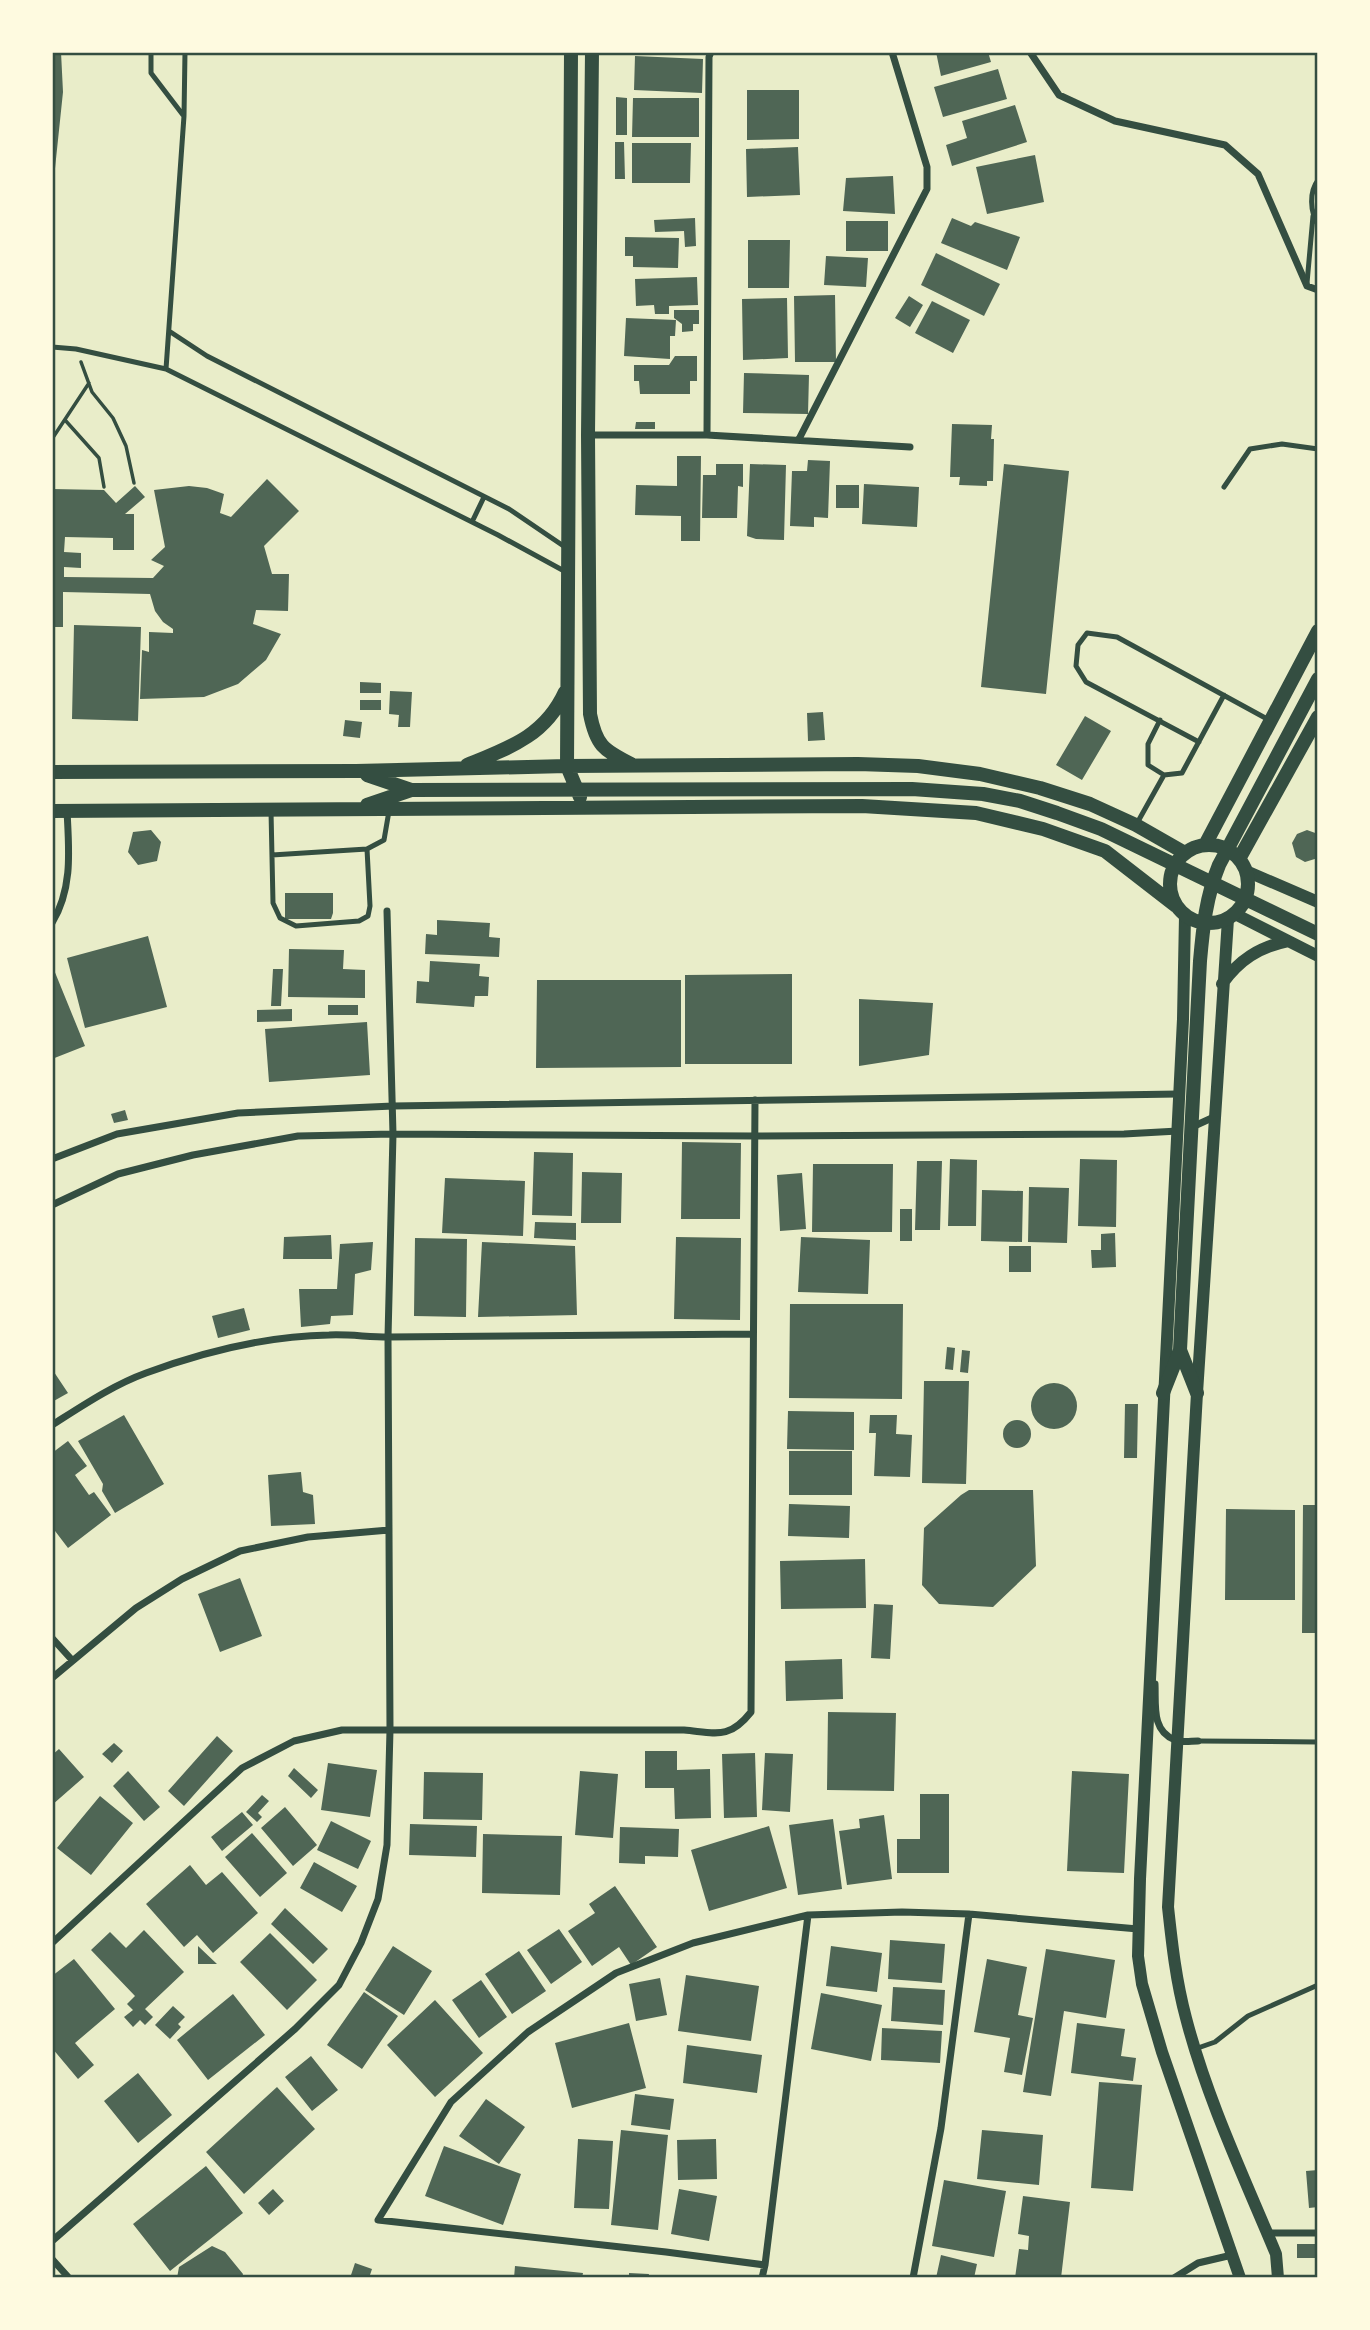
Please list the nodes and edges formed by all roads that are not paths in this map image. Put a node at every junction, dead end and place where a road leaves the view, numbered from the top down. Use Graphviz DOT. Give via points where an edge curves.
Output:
graph roads {
  1 [pos="150,52"];
  2 [pos="185,52"];
  3 [pos="711,52"];
  4 [pos="892,52"];
  5 [pos="1030,52"];
  6 [pos="570,58"];
  7 [pos="592,58"];
  8 [pos="184,116"];
  9 [pos="1318,180"];
  10 [pos="1313,216"];
  11 [pos="1318,224"];
  12 [pos="569,257"];
  13 [pos="590,257"];
  14 [pos="1307,286"];
  15 [pos="1318,290"];
  16 [pos="169,331"];
  17 [pos="52,347"];
  18 [pos="166,369"];
  19 [pos="588,435"];
  20 [pos="707,435"];
  21 [pos="799,439"];
  22 [pos="910,447"];
  23 [pos="1318,449"];
  24 [pos="1224,487"];
  25 [pos="484,497"];
  26 [pos="472,522"];
  27 [pos="568,549"];
  28 [pos="567,572"];
  29 [pos="1318,631"];
  30 [pos="1318,679"];
  31 [pos="567,687"];
  32 [pos="1224,695"];
  33 [pos="1318,717"];
  34 [pos="1160,720"];
  35 [pos="1269,720"];
  36 [pos="1199,742"];
  37 [pos="567,766"];
  38 [pos="636,766"];
  39 [pos="458,769"];
  40 [pos="356,771"];
  41 [pos="52,772"];
  42 [pos="1164,775"];
  43 [pos="411,790"];
  44 [pos="356,808"];
  45 [pos="585,808"];
  46 [pos="389,809"];
  47 [pos="60,811"];
  48 [pos="271,811"];
  49 [pos="1136,825"];
  50 [pos="1205,845"];
  51 [pos="367,849"];
  52 [pos="1185,853"];
  53 [pos="272,855"];
  54 [pos="1243,865"];
  55 [pos="1318,902"];
  56 [pos="387,911"];
  57 [pos="1181,911"];
  58 [pos="1231,917"];
  59 [pos="52,923"];
  60 [pos="1318,934"];
  61 [pos="1288,941"];
  62 [pos="1318,956"];
  63 [pos="1222,984"];
  64 [pos="1178,1094"];
  65 [pos="755,1100"];
  66 [pos="393,1106"];
  67 [pos="1214,1117"];
  68 [pos="1176,1131"];
  69 [pos="393,1134"];
  70 [pos="755,1136"];
  71 [pos="52,1159"];
  72 [pos="52,1205"];
  73 [pos="753,1334"];
  74 [pos="388,1337"];
  75 [pos="1180,1350"];
  76 [pos="1163,1393"];
  77 [pos="1197,1393"];
  78 [pos="52,1425"];
  79 [pos="389,1530"];
  80 [pos="1152,1620"];
  81 [pos="52,1638"];
  82 [pos="72,1660"];
  83 [pos="52,1678"];
  84 [pos="390,1730"];
  85 [pos="1175,1741"];
  86 [pos="1198,1741"];
  87 [pos="1318,1742"];
  88 [pos="969,1914"];
  89 [pos="808,1915"];
  90 [pos="1138,1929"];
  91 [pos="52,1943"];
  92 [pos="1318,1985"];
  93 [pos="1195,2049"];
  94 [pos="1268,2233"];
  95 [pos="1318,2233"];
  96 [pos="52,2241"];
  97 [pos="1232,2255"];
  98 [pos="52,2259"];
  99 [pos="765,2265"];
  100 [pos="69,2277"];
  101 [pos="762,2277"];
  102 [pos="912,2277"];
  103 [pos="1174,2277"];
  104 [pos="1240,2277"];
  105 [pos="1279,2277"];
  1 -- 8 [label="lane" via="151,73"];
  2 -- 8 [label="lane"];
  3 -- 20 [label="street"];
  4 -- 21 [label="street" via="927,167 927,189"];
  5 -- 14 [label="street" via="1059,94 1115,121 1225,145 1258,174"];
  6 -- 7 [label="main road"];
  6 -- 12 [label="main road"];
  7 -- 13 [label="main road"];
  8 -- 16 [label="lane"];
  9 -- 10 [label="lane" via="1312,193"];
  10 -- 11 [label="lane"];
  10 -- 14 [label="lane"];
  12 -- 13 [label="main road"];
  12 -- 27 [label="main road"];
  13 -- 19 [label="main road"];
  14 -- 15 [label="street"];
  16 -- 18 [label="lane"];
  16 -- 25 [label="lane" via="207,356"];
  17 -- 18 [label="lane"];
  18 -- 26 [label="lane"];
  19 -- 20 [label="street"];
  19 -- 38 [label="main road" via="590,714 599,743"];
  20 -- 21 [label="street"];
  21 -- 22 [label="street"];
  23 -- 24 [label="lane" via="1282,444 1250,449"];
  25 -- 26 [label="lane"];
  25 -- 27 [label="lane"];
  26 -- 28 [label="lane"];
  27 -- 28 [label="main road"];
  28 -- 31 [label="main road"];
  29 -- 35 [label="main road"];
  30 -- 75 [label="main road" via="1209,890 1200,961"];
  31 -- 37 [label="main road"];
  31 -- 39 [label="main road" via="550,718 534,733"];
  32 -- 34 [label="lane" via="1117,637 1087,633 1079,645 1076,666 1087,682"];
  32 -- 35 [label="lane"];
  32 -- 36 [label="lane"];
  33 -- 54 [label="main road"];
  34 -- 36 [label="lane"];
  34 -- 42 [label="lane" via="1148,744 1148,765"];
  35 -- 50 [label="main road"];
  36 -- 42 [label="lane" via="1182,773"];
  37 -- 38 [label="main road"];
  37 -- 39 [label="main road"];
  37 -- 45 [label="main road"];
  38 -- 49 [label="main road" via="918,766 1040,788"];
  39 -- 40 [label="main road"];
  40 -- 41 [label="main road"];
  40 -- 43 [label="main road"];
  42 -- 49 [label="lane"];
  43 -- 44 [label="main road"];
  43 -- 60 [label="main road" via="912,789 983,794 1020,801 1101,829"];
  44 -- 46 [label="main road"];
  44 -- 48 [label="main road"];
  45 -- 46 [label="main road"];
  45 -- 57 [label="main road" via="862,806 976,813 1043,828 1105,851"];
  46 -- 51 [label="lane" via="384,840"];
  47 -- 48 [label="main road"];
  47 -- 59 [label="street" via="68,880"];
  48 -- 53 [label="lane"];
  49 -- 52 [label="main road"];
  50 -- 52 [label="main road"];
  50 -- 54 [label="main road" via="1230,850"];
  51 -- 53 [label="lane"];
  51 -- 53 [label="lane" via="368,916 359,921 296,926 280,918 273,903"];
  52 -- 57 [label="main road" via="1169,884"];
  54 -- 55 [label="street"];
  54 -- 58 [label="main road" via="1247,894"];
  56 -- 66 [label="street"];
  57 -- 58 [label="main road" via="1206,924"];
  57 -- 64 [label="street" via="1183,1019"];
  58 -- 61 [label="street"];
  58 -- 63 [label="street"];
  61 -- 62 [label="street"];
  61 -- 63 [label="street" via="1251,955"];
  63 -- 67 [label="street"];
  64 -- 65 [label="street"];
  64 -- 68 [label="street"];
  65 -- 66 [label="street"];
  65 -- 70 [label="street"];
  66 -- 69 [label="street"];
  66 -- 71 [label="street" via="238,1113 117,1134"];
  67 -- 68 [label="street"];
  67 -- 77 [label="street"];
  68 -- 70 [label="street"];
  68 -- 76 [label="street"];
  69 -- 70 [label="street"];
  69 -- 72 [label="street" via="298,1136 193,1155 118,1174"];
  69 -- 74 [label="street"];
  70 -- 73 [label="street"];
  73 -- 74 [label="street"];
  73 -- 84 [label="street" via="751,1712 739,1727 719,1734 684,1730"];
  74 -- 78 [label="street" via="328,1335 262,1342 199,1357 144,1373"];
  74 -- 79 [label="street"];
  75 -- 76 [label="main road"];
  75 -- 77 [label="main road"];
  76 -- 80 [label="street"];
  77 -- 85 [label="street"];
  79 -- 82 [label="street" via="308,1537 240,1550 136,1608"];
  79 -- 84 [label="street"];
  80 -- 85 [label="street" via="1156,1715 1160,1730"];
  80 -- 90 [label="street"];
  81 -- 82 [label="street"];
  82 -- 83 [label="street"];
  84 -- 91 [label="street" via="342,1730 294,1741 242,1768"];
  84 -- 96 [label="street" via="387,1846 378,1899 339,1985 295,2029"];
  85 -- 86 [label="street"];
  85 -- 93 [label="street" via="1168,1907 1174,1965"];
  86 -- 87 [label="lane"];
  88 -- 89 [label="street"];
  88 -- 90 [label="street"];
  88 -- 102 [label="street" via="940,2128"];
  89 -- 99 [label="street"];
  89 -- 99 [label="street" via="693,1943 616,1973 528,2032 451,2102 378,2220"];
  90 -- 97 [label="street" via="1142,1984"];
  92 -- 93 [label="lane" via="1248,2016 1215,2042"];
  93 -- 94 [label="street"];
  94 -- 95 [label="street"];
  94 -- 105 [label="street"];
  97 -- 103 [label="street" via="1198,2263"];
  97 -- 104 [label="street"];
  98 -- 100 [label="street"];
  99 -- 101 [label="street"];
}
